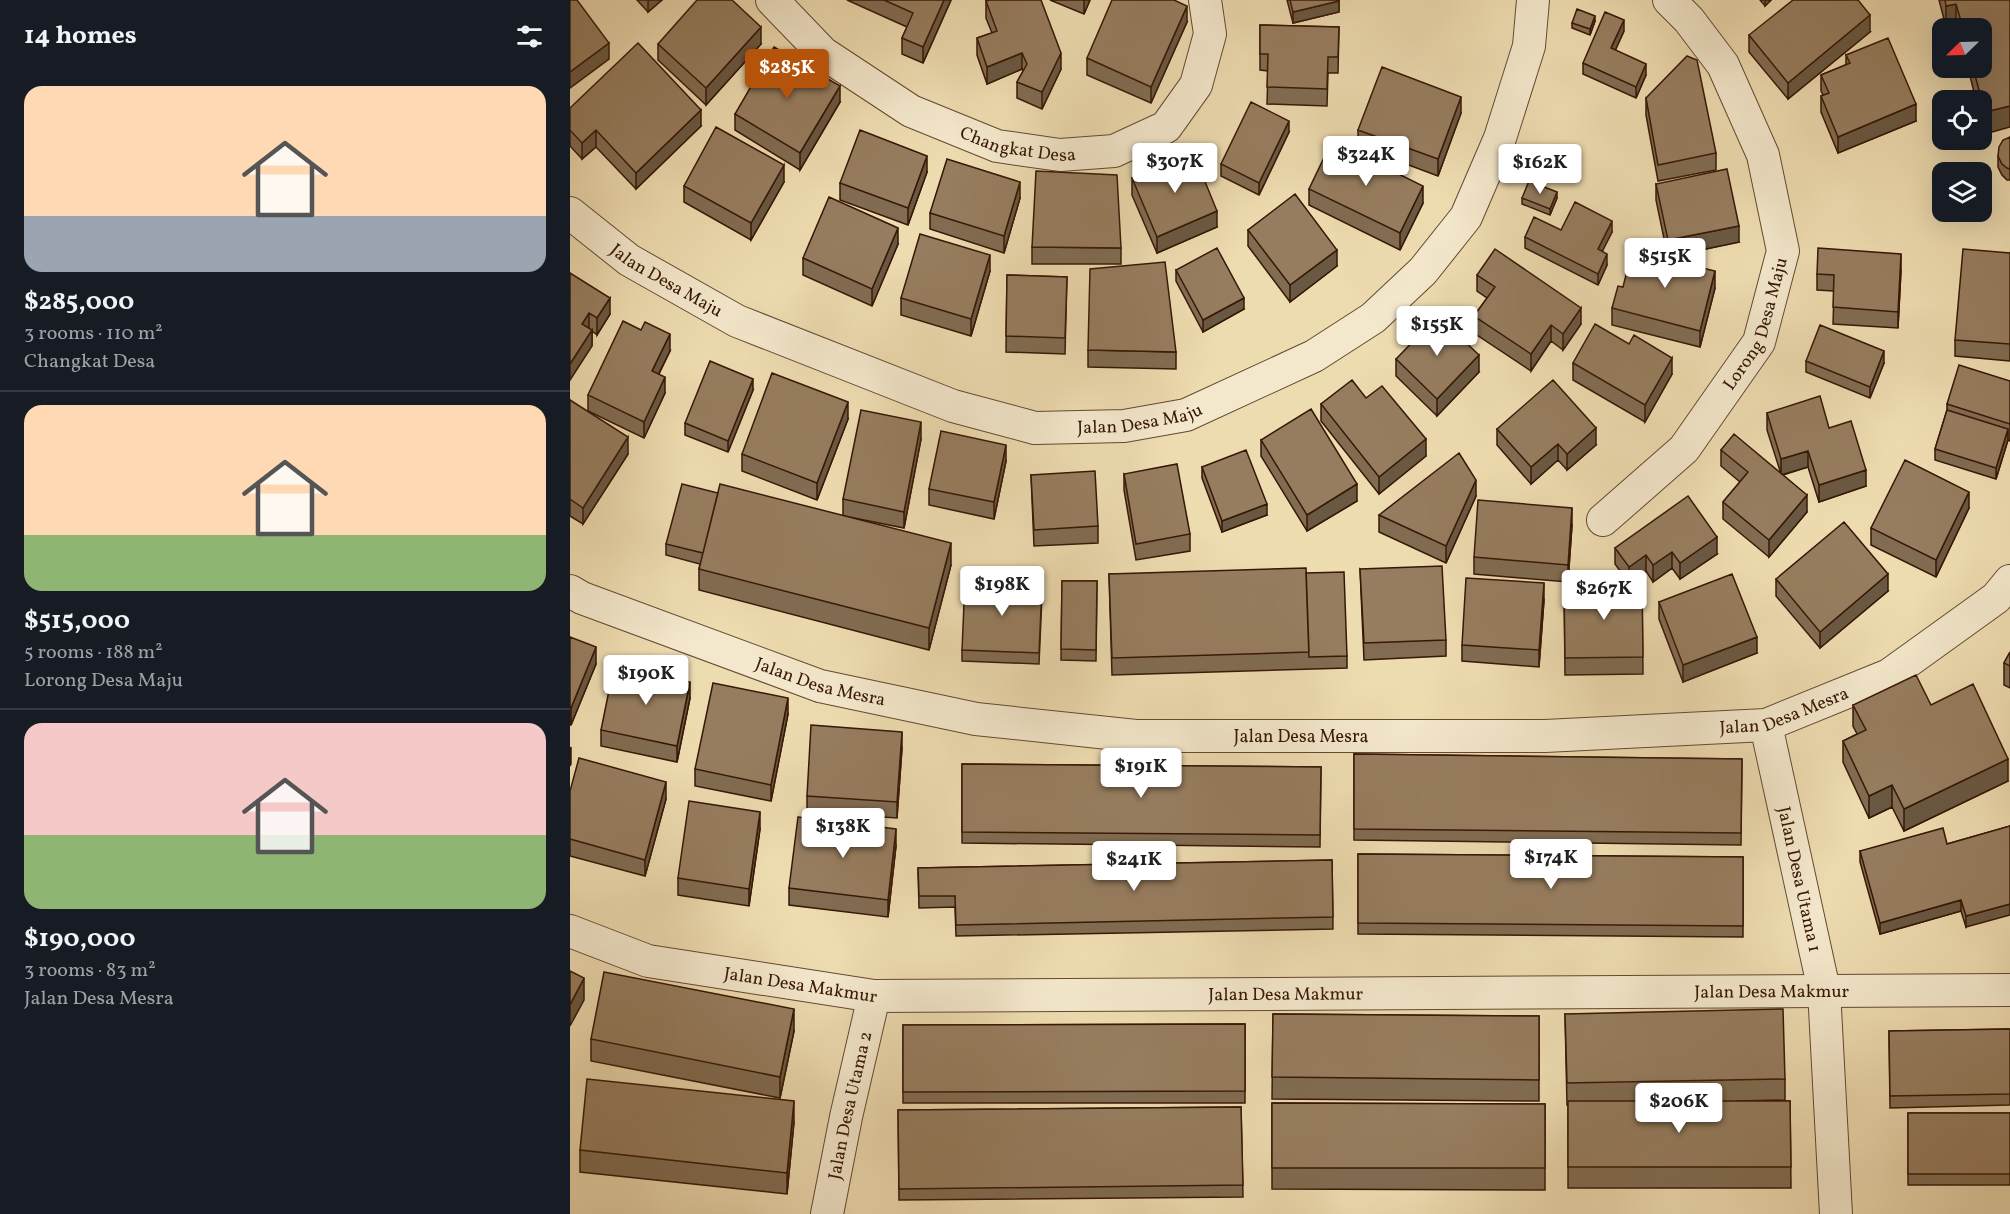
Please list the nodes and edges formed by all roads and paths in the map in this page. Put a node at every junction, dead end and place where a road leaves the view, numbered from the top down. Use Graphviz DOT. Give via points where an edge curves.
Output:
graph roads {
  1 [pos="772,0"];
  2 [pos="1205,0"];
  3 [pos="1533,0"];
  4 [pos="1669,0"];
  5 [pos="570,213"];
  6 [pos="1604,520"];
  7 [pos="2010,581"];
  8 [pos="570,591"];
  9 [pos="1766,725"];
  10 [pos="570,931"];
  11 [pos="1824,990"];
  12 [pos="2010,990"];
  13 [pos="874,996"];
  14 [pos="826,1214"];
  15 [pos="1836,1214"];
  1 -- 2 [label="street, Changkat Desa" via="823,53 911,111 997,146 1060,155 1114,151 1166,127 1197,85 1210,34"];
  3 -- 5 [label="street, Jalan Desa Maju" via="1529,46 1500,138 1466,217 1423,271 1373,318 1314,356 1186,415 1124,426 1035,428 953,406 737,321 629,260"];
  4 -- 6 [label="street, Lorong Desa Maju" via="1723,65 1763,155 1783,251 1759,342 1684,449"];
  7 -- 9 [label="street, Jalan Desa Mesra" via="1996,598 1889,675"];
  8 -- 9 [label="street, Jalan Desa Mesra" via="820,686 976,719 1136,736 1545,736"];
  9 -- 11 [label="street, Jalan Desa Utama 1"];
  10 -- 13 [label="street, Jalan Desa Makmur" via="648,962"];
  11 -- 12 [label="street, Jalan Desa Makmur"];
  11 -- 13 [label="street, Jalan Desa Makmur"];
  11 -- 15 [label="street, Jalan Desa Utama 1"];
  13 -- 14 [label="street, Jalan Desa Utama 2"];
}
